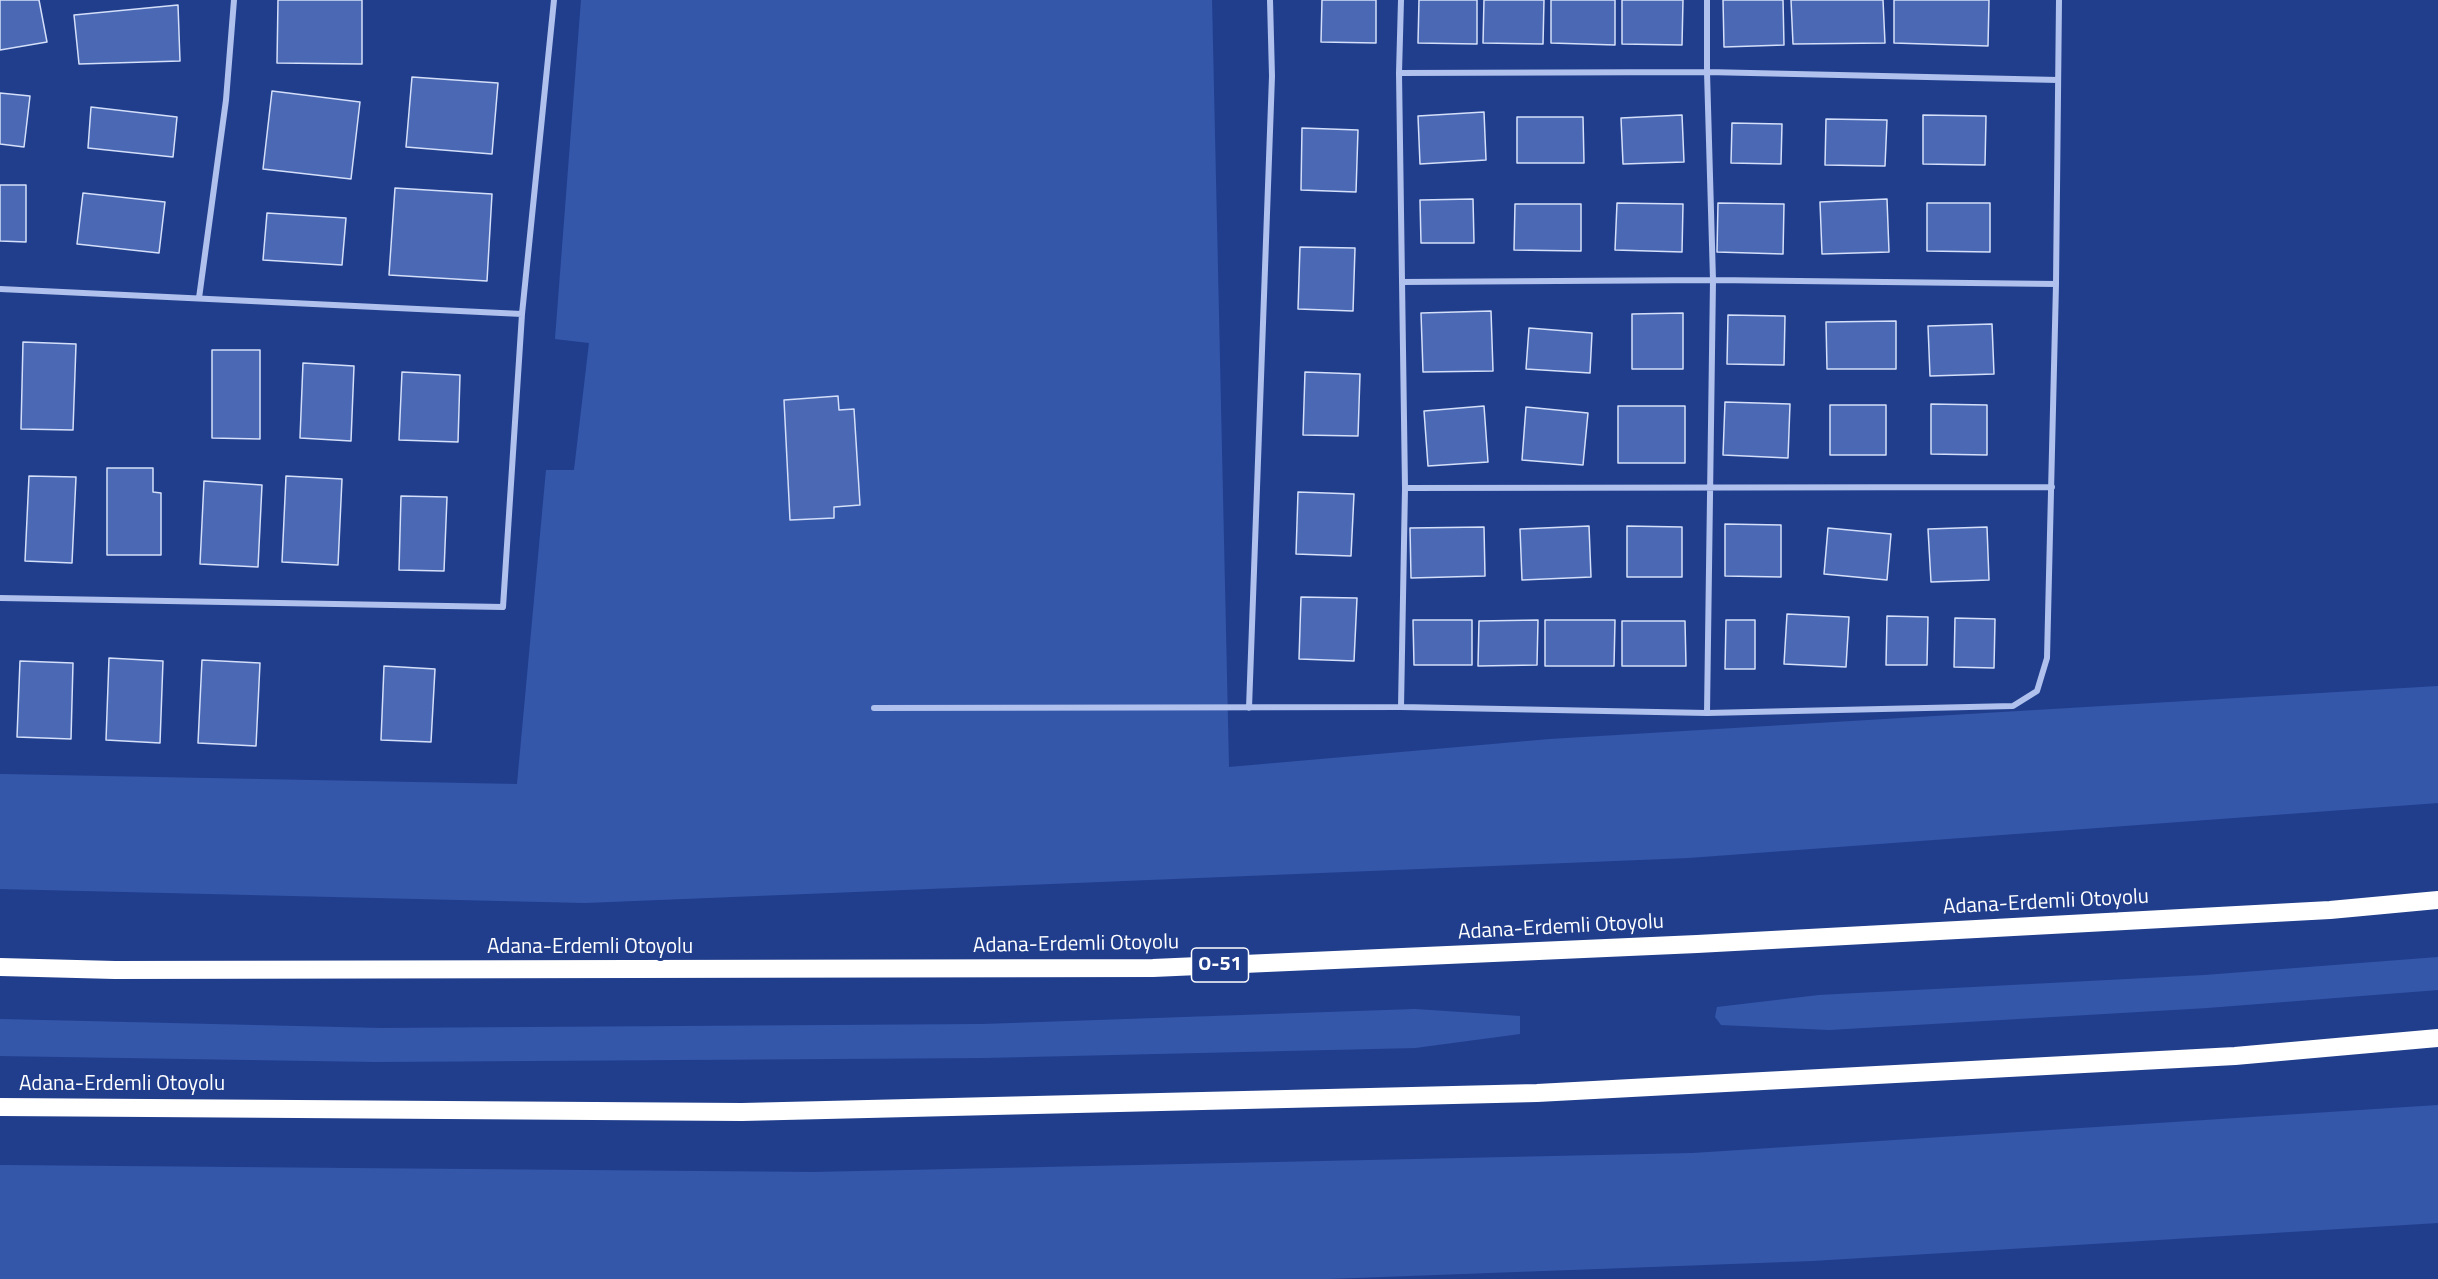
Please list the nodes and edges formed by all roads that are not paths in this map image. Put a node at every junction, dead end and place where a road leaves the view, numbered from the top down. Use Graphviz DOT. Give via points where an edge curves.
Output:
graph roads {
  1 [pos="234,0"];
  2 [pos="555,0"];
  3 [pos="1269,0"];
  4 [pos="1401,0"];
  5 [pos="1707,0"];
  6 [pos="2059,0"];
  7 [pos="1707,72"];
  8 [pos="1400,73"];
  9 [pos="2058,80"];
  10 [pos="1713,280"];
  11 [pos="1402,282"];
  12 [pos="2056,284"];
  13 [pos="0,289"];
  14 [pos="199,298"];
  15 [pos="522,314"];
  16 [pos="2052,487"];
  17 [pos="1405,488"];
  18 [pos="1709,489"];
  19 [pos="0,598"];
  20 [pos="1401,706"];
  21 [pos="874,708"];
  22 [pos="1249,708"];
  23 [pos="1707,713"];
  24 [pos="2438,900"];
  25 [pos="0,967"];
  26 [pos="2438,1038"];
  27 [pos="0,1107"];
  1 -- 14 [label="street" via="226,100"];
  2 -- 15 [label="street"];
  3 -- 22 [label="street" via="1272,76"];
  4 -- 8 [label="street"];
  5 -- 7 [label="street"];
  6 -- 9 [label="street"];
  7 -- 8 [label="street"];
  7 -- 9 [label="street"];
  7 -- 10 [label="street"];
  8 -- 11 [label="street"];
  9 -- 12 [label="street"];
  10 -- 11 [label="street"];
  10 -- 12 [label="street"];
  10 -- 18 [label="street"];
  11 -- 17 [label="street"];
  12 -- 16 [label="street"];
  13 -- 14 [label="street"];
  14 -- 15 [label="street"];
  15 -- 19 [label="street" via="503,607"];
  16 -- 18 [label="street"];
  16 -- 23 [label="street" via="2047,658 2037,691 2013,706"];
  17 -- 18 [label="street"];
  17 -- 20 [label="street"];
  18 -- 23 [label="street"];
  20 -- 22 [label="street"];
  20 -- 23 [label="street"];
  21 -- 22 [label="street"];
  24 -- 25 [label="highway, Adana-Erdemli Otoyolu / O-51" via="2319,911 1153,968"];
  26 -- 27 [label="highway, Adana-Erdemli Otoyolu" via="2235,1056 1537,1093 742,1112"];
}
